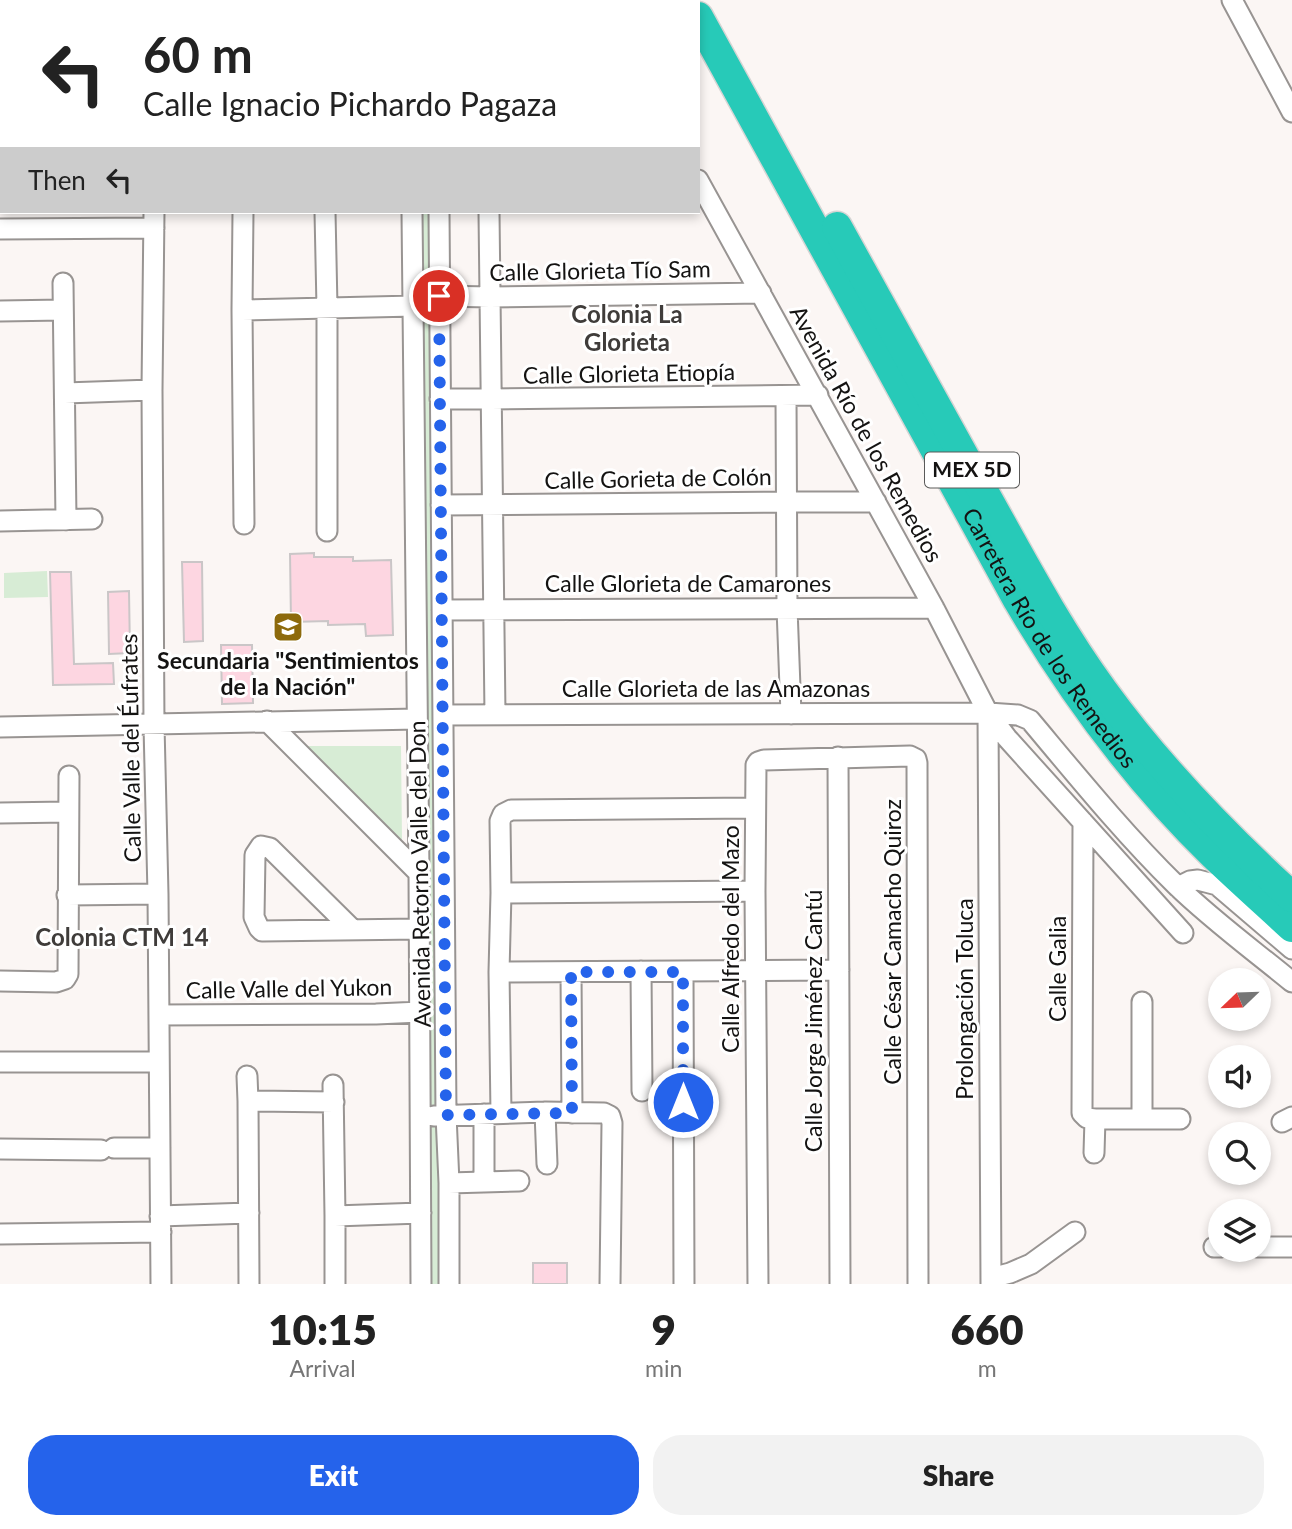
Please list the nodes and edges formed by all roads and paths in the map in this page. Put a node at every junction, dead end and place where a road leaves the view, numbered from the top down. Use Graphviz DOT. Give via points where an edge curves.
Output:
graph roads {
  1 [pos="711,0"];
  2 [pos="1232,0"];
  3 [pos="700,21"];
  4 [pos="1292,112"];
  5 [pos="700,186"];
  6 [pos="243,214"];
  7 [pos="325,214"];
  8 [pos="412,214"];
  9 [pos="439,214"];
  10 [pos="489,214"];
  11 [pos="154,220"];
  12 [pos="0,229"];
  13 [pos="63,283"];
  14 [pos="761,293"];
  15 [pos="439,296"];
  16 [pos="490,297"];
  17 [pos="414,306"];
  18 [pos="327,307"];
  19 [pos="63,310"];
  20 [pos="242,310"];
  21 [pos="0,311"];
  22 [pos="152,390"];
  23 [pos="65,393"];
  24 [pos="818,395"];
  25 [pos="786,397"];
  26 [pos="440,399"];
  27 [pos="491,399"];
  28 [pos="787,502"];
  29 [pos="876,502"];
  30 [pos="441,505"];
  31 [pos="492,505"];
  32 [pos="92,519"];
  33 [pos="66,520"];
  34 [pos="0,521"];
  35 [pos="244,524"];
  36 [pos="327,531"];
  37 [pos="787,608"];
  38 [pos="934,608"];
  39 [pos="442,610"];
  40 [pos="494,610"];
  41 [pos="989,713"];
  42 [pos="495,714"];
  43 [pos="791,714"];
  44 [pos="443,715"];
  45 [pos="417,719"];
  46 [pos="267,722"];
  47 [pos="154,725"];
  48 [pos="0,727"];
  49 [pos="838,757"];
  50 [pos="758,762"];
  51 [pos="69,776"];
  52 [pos="755,808"];
  53 [pos="67,812"];
  54 [pos="0,813"];
  55 [pos="1083,822"];
  56 [pos="419,873"];
  57 [pos="1178,887"];
  58 [pos="755,891"];
  59 [pos="501,892"];
  60 [pos="158,894"];
  61 [pos="67,895"];
  62 [pos="1292,897"];
  63 [pos="1292,927"];
  64 [pos="352,929"];
  65 [pos="419,929"];
  66 [pos="1183,933"];
  67 [pos="1292,949"];
  68 [pos="839,970"];
  69 [pos="641,971"];
  70 [pos="499,972"];
  71 [pos="571,972"];
  72 [pos="683,972"];
  73 [pos="755,972"];
  74 [pos="0,981"];
  75 [pos="1292,982"];
  76 [pos="1142,1002"];
  77 [pos="420,1012"];
  78 [pos="159,1015"];
  79 [pos="0,1062"];
  80 [pos="159,1062"];
  81 [pos="247,1076"];
  82 [pos="642,1091"];
  83 [pos="248,1101"];
  84 [pos="545,1112"];
  85 [pos="572,1113"];
  86 [pos="492,1114"];
  87 [pos="446,1115"];
  88 [pos="1089,1117"];
  89 [pos="421,1118"];
  90 [pos="1142,1119"];
  91 [pos="1180,1119"];
  92 [pos="160,1148"];
  93 [pos="0,1149"];
  94 [pos="1094,1153"];
  95 [pos="547,1164"];
  96 [pos="519,1181"];
  97 [pos="484,1182"];
  98 [pos="449,1183"];
  99 [pos="249,1213"];
  100 [pos="421,1213"];
  101 [pos="335,1216"];
  102 [pos="161,1224"];
  103 [pos="1076,1232"];
  104 [pos="0,1234"];
  105 [pos="1271,1247"];
  106 [pos="1292,1247"];
  107 [pos="991,1281"];
  108 [pos="161,1284"];
  109 [pos="249,1284"];
  110 [pos="335,1284"];
  111 [pos="421,1284"];
  112 [pos="449,1284"];
  113 [pos="610,1284"];
  114 [pos="684,1284"];
  115 [pos="758,1284"];
  116 [pos="840,1284"];
  117 [pos="918,1284"];
  1 -- 62 [label="highway, Carretera Río de los Remedios / MEX 5D" via="1070,642 1102,690 1178,784"];
  2 -- 4 [label="street"];
  3 -- 63 [label="highway, Carretera Río de los Remedios / MEX 5D" via="1004,575 1072,687 1141,775 1212,853"];
  5 -- 14 [label="street, Avenida Río de los Remedios"];
  6 -- 20 [label="street"];
  7 -- 18 [label="street"];
  8 -- 17 [label="street, Avenida Retorno Valle del Don"];
  9 -- 15 [label="street, Avenida Retorno Valle del Don"];
  10 -- 16 [label="street"];
  11 -- 12 [label="street"];
  11 -- 22 [label="street, Calle Valle del Éufrates"];
  13 -- 19 [label="street"];
  14 -- 16 [label="street, Calle Glorieta Tío Sam"];
  14 -- 24 [label="street, Avenida Río de los Remedios"];
  15 -- 16 [label="street, Calle Glorieta Tío Sam"];
  15 -- 26 [label="street, Avenida Retorno Valle del Don"];
  16 -- 27 [label="street"];
  17 -- 18 [label="street"];
  17 -- 45 [label="street, Avenida Retorno Valle del Don"];
  18 -- 20 [label="street"];
  18 -- 36 [label="street"];
  19 -- 21 [label="street"];
  19 -- 23 [label="street"];
  20 -- 35 [label="street"];
  22 -- 23 [label="street"];
  22 -- 47 [label="street, Calle Valle del Éufrates"];
  23 -- 33 [label="street"];
  24 -- 25 [label="street, Calle Glorieta Etiopía"];
  24 -- 29 [label="street, Avenida Río de los Remedios"];
  25 -- 27 [label="street, Calle Glorieta Etiopía"];
  25 -- 28 [label="street"];
  26 -- 27 [label="street, Calle Glorieta Etiopía"];
  26 -- 30 [label="street, Avenida Retorno Valle del Don"];
  27 -- 31 [label="street"];
  28 -- 29 [label="street, Calle Gorieta de Colón"];
  28 -- 31 [label="street, Calle Gorieta de Colón"];
  28 -- 37 [label="street"];
  29 -- 38 [label="street, Avenida Río de los Remedios"];
  30 -- 31 [label="street, Calle Gorieta de Colón"];
  30 -- 39 [label="street, Avenida Retorno Valle del Don"];
  31 -- 40 [label="street"];
  32 -- 33 [label="street"];
  33 -- 34 [label="street"];
  37 -- 38 [label="street, Calle Glorieta de Camarones"];
  37 -- 40 [label="street, Calle Glorieta de Camarones"];
  37 -- 43 [label="street"];
  38 -- 41 [label="street, Avenida Río de los Remedios"];
  39 -- 40 [label="street, Calle Glorieta de Camarones"];
  39 -- 44 [label="street, Avenida Retorno Valle del Don"];
  40 -- 42 [label="street"];
  41 -- 43 [label="street, Calle Glorieta de las Amazonas"];
  41 -- 55 [label="street, Avenida Río de los Remedios"];
  41 -- 57 [label="street, Calle Glorieta de las Amazonas" via="1030,720"];
  41 -- 107 [label="street, Prolongación Toluca"];
  42 -- 43 [label="street, Calle Glorieta de las Amazonas"];
  42 -- 44 [label="street, Calle Glorieta de las Amazonas"];
  44 -- 87 [label="street, Avenida Retorno Valle del Don"];
  45 -- 46 [label="street"];
  45 -- 56 [label="street, Avenida Retorno Valle del Don"];
  46 -- 47 [label="street"];
  46 -- 56 [label="street"];
  47 -- 48 [label="street"];
  47 -- 60 [label="street, Calle Valle del Éufrates"];
  49 -- 50 [label="street, Calle César Camacho Quiroz"];
  49 -- 68 [label="street, Calle Jorge Jiménez Cantú"];
  49 -- 117 [label="street, Calle César Camacho Quiroz" via="910,757 917,763"];
  50 -- 52 [label="street, Calle Alfredo del Mazo"];
  51 -- 53 [label="street"];
  52 -- 58 [label="street, Calle Alfredo del Mazo"];
  52 -- 59 [label="street" via="507,811 500,821"];
  53 -- 54 [label="street"];
  53 -- 61 [label="street"];
  55 -- 66 [label="street, Avenida Río de los Remedios"];
  55 -- 88 [label="street, Calle Galia" via="1082,1113"];
  56 -- 65 [label="street, Avenida Retorno Valle del Don"];
  57 -- 67 [label="street" via="1198,880 1217,885"];
  57 -- 75 [label="street, Calle Glorieta de las Amazonas"];
  58 -- 59 [label="street"];
  58 -- 73 [label="street, Calle Alfredo del Mazo"];
  59 -- 70 [label="street"];
  60 -- 61 [label="street"];
  60 -- 78 [label="street, Calle Valle del Éufrates"];
  61 -- 74 [label="street" via="69,969 65,979"];
  64 -- 64 [label="street" via="259,928 254,917 257,850 271,848"];
  64 -- 65 [label="street"];
  65 -- 77 [label="street, Avenida Retorno Valle del Don"];
  68 -- 73 [label="street"];
  68 -- 116 [label="street, Calle Jorge Jiménez Cantú"];
  69 -- 71 [label="street"];
  69 -- 72 [label="street"];
  69 -- 82 [label="street"];
  70 -- 71 [label="street"];
  70 -- 86 [label="street"];
  71 -- 85 [label="street"];
  72 -- 73 [label="street"];
  72 -- 114 [label="street"];
  73 -- 115 [label="street, Calle Alfredo del Mazo"];
  76 -- 90 [label="street"];
  77 -- 78 [label="street, Calle Valle del Yukon"];
  77 -- 89 [label="street, Avenida Retorno Valle del Don"];
  78 -- 80 [label="street, Calle Valle del Éufrates"];
  79 -- 80 [label="street"];
  80 -- 92 [label="street, Calle Valle del Éufrates"];
  81 -- 83 [label="street"];
  83 -- 99 [label="street"];
  83 -- 101 [label="street" via="333,1093"];
  84 -- 85 [label="street"];
  84 -- 86 [label="street"];
  84 -- 95 [label="street"];
  85 -- 113 [label="street" via="604,1113 611,1119"];
  86 -- 87 [label="street"];
  86 -- 97 [label="street"];
  87 -- 89 [label="street"];
  87 -- 98 [label="street, Avenida Retorno Valle del Don"];
  88 -- 90 [label="street"];
  88 -- 94 [label="street, Calle Galia"];
  89 -- 100 [label="street, Avenida Retorno Valle del Don"];
  90 -- 91 [label="street"];
  92 -- 93 [label="street"];
  92 -- 102 [label="street, Calle Valle del Éufrates"];
  96 -- 97 [label="street"];
  97 -- 98 [label="street"];
  98 -- 112 [label="street, Avenida Retorno Valle del Don"];
  99 -- 102 [label="street"];
  99 -- 109 [label="street"];
  100 -- 101 [label="street"];
  100 -- 111 [label="street, Avenida Retorno Valle del Don"];
  101 -- 110 [label="street"];
  102 -- 104 [label="street"];
  102 -- 108 [label="street, Calle Valle del Éufrates"];
  103 -- 107 [label="street" via="1031,1264"];
  105 -- 106 [label="street"];
}
